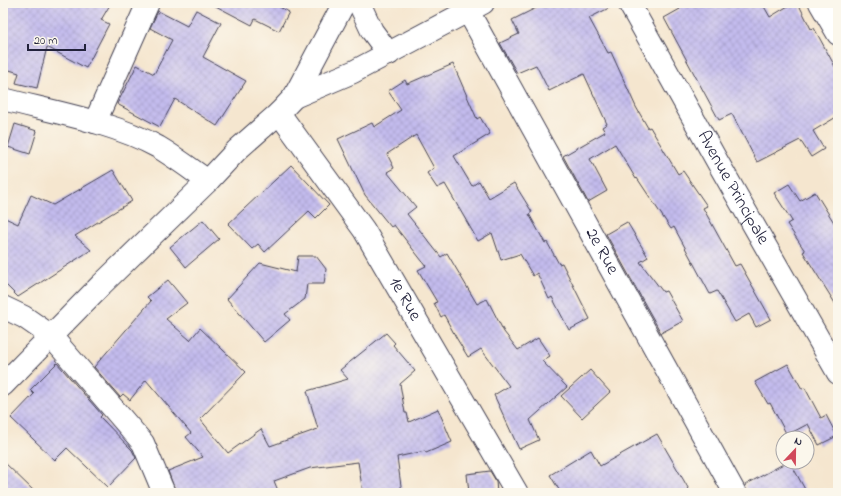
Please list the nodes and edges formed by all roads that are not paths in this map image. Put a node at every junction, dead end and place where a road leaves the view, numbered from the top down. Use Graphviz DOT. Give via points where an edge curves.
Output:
graph roads {
  1 [pos="148,3"];
  2 [pos="344,3"];
  3 [pos="359,3"];
  4 [pos="629,3"];
  5 [pos="820,3"];
  6 [pos="476,7"];
  7 [pos="838,34"];
  8 [pos="389,54"];
  9 [pos="294,97"];
  10 [pos="3,99"];
  11 [pos="279,113"];
  12 [pos="94,122"];
  13 [pos="208,181"];
  14 [pos="3,307"];
  15 [pos="50,336"];
  16 [pos="838,372"];
  17 [pos="3,385"];
  18 [pos="164,493"];
  19 [pos="517,493"];
  20 [pos="735,493"];
  1 -- 12 [label="main road"];
  2 -- 9 [label="main road"];
  3 -- 8 [label="main road" via="372,31"];
  4 -- 16 [label="main road, Avenue Principale"];
  5 -- 7 [label="main road"];
  6 -- 8 [label="main road"];
  6 -- 20 [label="main road, 2e Rue"];
  8 -- 9 [label="main road"];
  9 -- 11 [label="main road"];
  10 -- 12 [label="main road"];
  11 -- 13 [label="main road" via="237,150"];
  11 -- 19 [label="main road, 1e Rue" via="364,230"];
  12 -- 13 [label="main road" via="158,147"];
  13 -- 15 [label="main road"];
  14 -- 15 [label="main road"];
  15 -- 17 [label="main road"];
  15 -- 18 [label="main road" via="143,443"];
}
